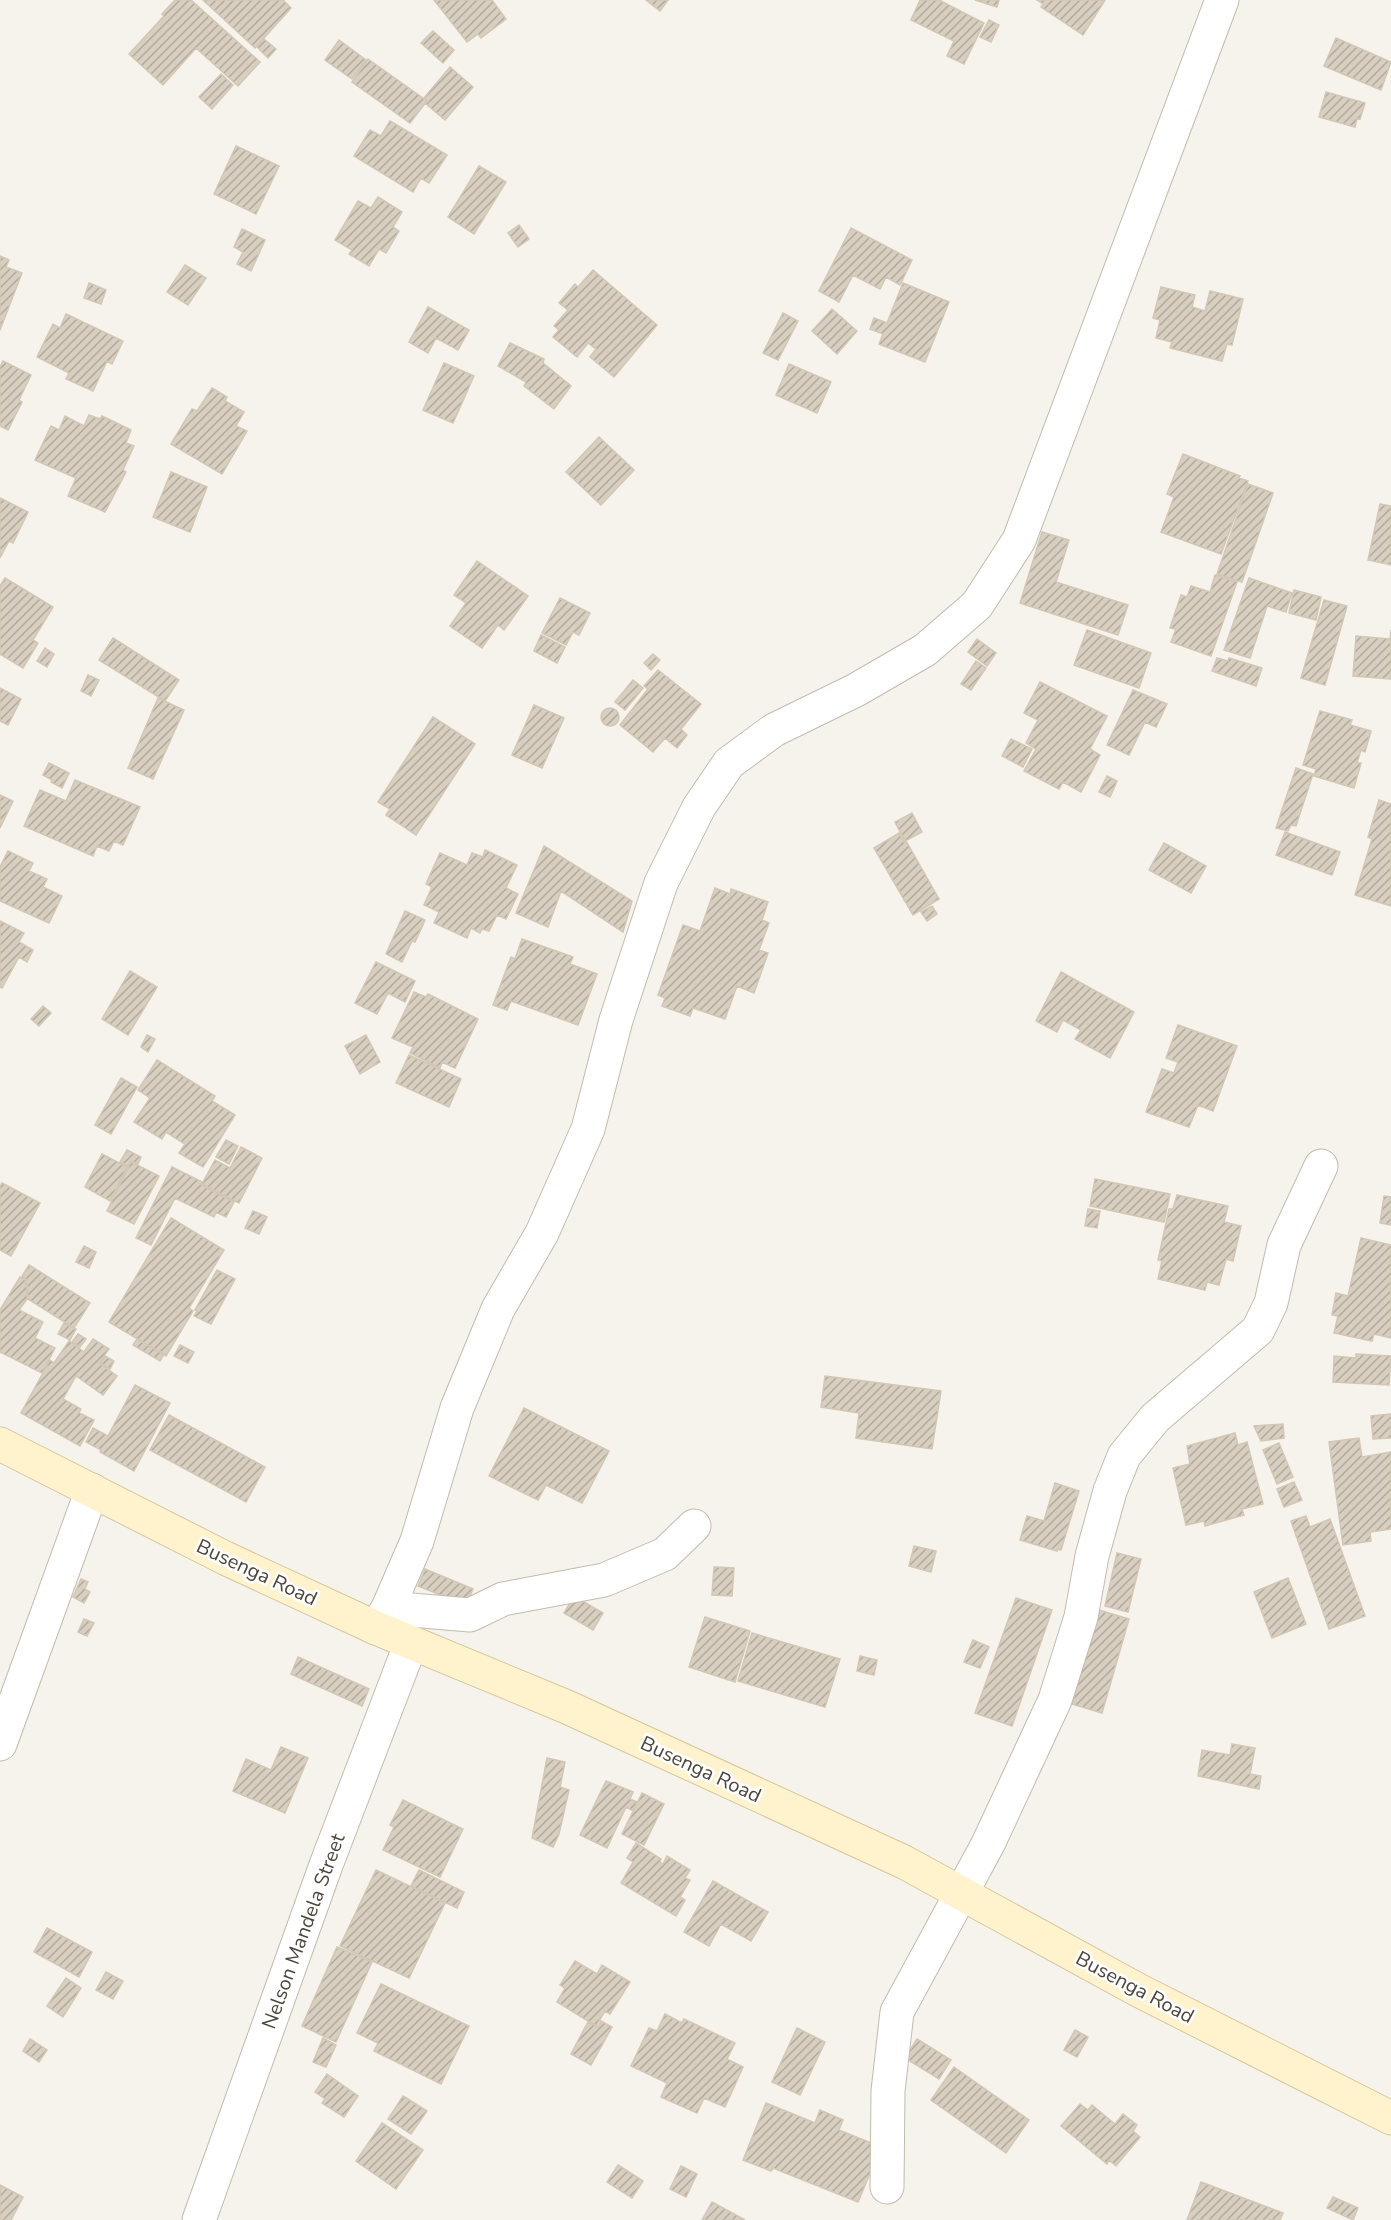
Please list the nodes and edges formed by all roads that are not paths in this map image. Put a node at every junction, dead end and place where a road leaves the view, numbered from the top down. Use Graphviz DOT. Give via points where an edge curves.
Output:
graph roads {
  1 [pos="1222,0"];
  2 [pos="1321,1166"];
  3 [pos="0,1444"];
  4 [pos="92,1490"];
  5 [pos="694,1526"];
  6 [pos="382,1618"];
  7 [pos="411,1643"];
  8 [pos="0,1744"];
  9 [pos="961,1893"];
  10 [pos="1391,2118"];
  11 [pos="887,2187"];
  12 [pos="199,2220"];
  1 -- 6 [label="street" via="1019,540 977,605 925,650 856,690 774,730 729,763 699,807 661,883 616,1020 588,1129 542,1233 498,1309 457,1408 417,1541"];
  2 -- 9 [label="street" via="1284,1245 1271,1303 1258,1330 1155,1418 1124,1456 1110,1491 1081,1617 1055,1700"];
  3 -- 4 [label="street, Busenga Road"];
  4 -- 6 [label="street, Busenga Road" via="225,1558"];
  4 -- 8 [label="street"];
  5 -- 6 [label="street" via="665,1554 604,1581 503,1599 470,1615"];
  6 -- 7 [label="street, Busenga Road"];
  7 -- 9 [label="street, Busenga Road" via="578,1712 904,1862"];
  7 -- 12 [label="street, Nelson Mandela Street" via="326,1865"];
  9 -- 10 [label="street, Busenga Road" via="1138,1990"];
  9 -- 11 [label="street" via="897,2012 888,2091"];
}
